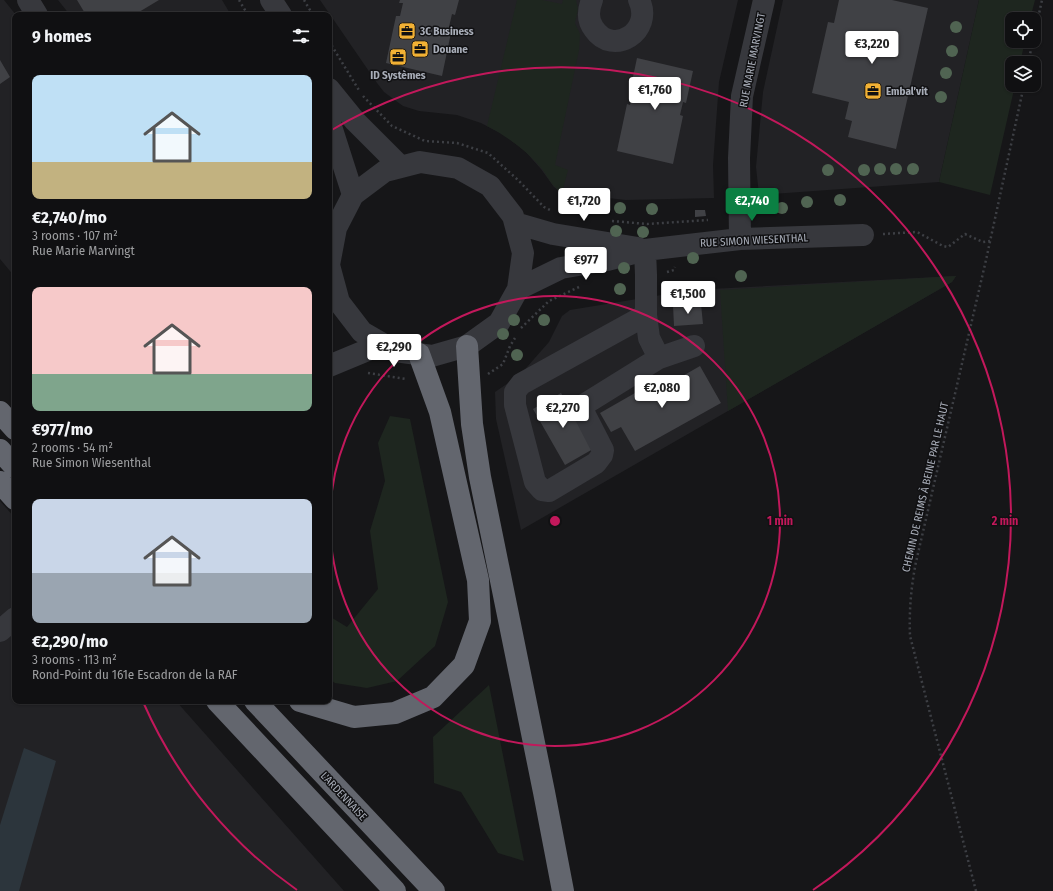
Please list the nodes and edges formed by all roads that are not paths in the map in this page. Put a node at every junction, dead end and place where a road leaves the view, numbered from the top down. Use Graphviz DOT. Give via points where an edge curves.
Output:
graph roads {
  1 [pos="28,0"];
  2 [pos="272,0"];
  3 [pos="592,0"];
  4 [pos="640,0"];
  5 [pos="764,0"];
  6 [pos="35,12"];
  7 [pos="278,12"];
  8 [pos="332,93"];
  9 [pos="332,129"];
  10 [pos="401,166"];
  11 [pos="353,194"];
  12 [pos="515,223"];
  13 [pos="741,229"];
  14 [pos="863,235"];
  15 [pos="332,249"];
  16 [pos="645,250"];
  17 [pos="518,289"];
  18 [pos="332,293"];
  19 [pos="646,315"];
  20 [pos="382,344"];
  21 [pos="467,346"];
  22 [pos="694,346"];
  23 [pos="419,354"];
  24 [pos="658,358"];
  25 [pos="332,365"];
  26 [pos="0,412"];
  27 [pos="12,426"];
  28 [pos="0,450"];
  29 [pos="12,464"];
  30 [pos="0,482"];
  31 [pos="12,496"];
  32 [pos="12,621"];
  33 [pos="0,631"];
  34 [pos="220,704"];
  35 [pos="259,704"];
  36 [pos="310,704"];
  37 [pos="395,891"];
  38 [pos="434,891"];
  39 [pos="563,891"];
  1 -- 6 [label="street"];
  2 -- 7 [label="street"];
  3 -- 4 [label="street" via="589,7 591,25 603,38 612,41 630,37 637,31 643,14"];
  5 -- 13 [label="street, RUE MARIE MARVINGT" via="742,96 739,158"];
  8 -- 10 [label="street" via="355,121"];
  9 -- 11 [label="street"];
  10 -- 11 [label="street" via="385,171"];
  10 -- 12 [label="street" via="420,162 458,168 490,186 513,216"];
  11 -- 15 [label="street" via="336,228"];
  12 -- 16 [label="street, RUE SIMON WIESENTHAL" via="553,234"];
  12 -- 17 [label="street" via="523,253"];
  13 -- 14 [label="street, RUE SIMON WIESENTHAL"];
  13 -- 16 [label="street, RUE SIMON WIESENTHAL"];
  16 -- 17 [label="street, RUE SIMON WIESENTHAL" via="561,268"];
  16 -- 19 [label="street"];
  17 -- 21 [label="street" via="499,323"];
  18 -- 20 [label="street" via="362,332"];
  19 -- 24 [label="street" via="649,338"];
  19 -- 24 [label="street" via="521,384 515,392 515,405 534,482 542,490 550,491 596,463 602,455 603,450 583,411 585,404"];
  20 -- 23 [label="street" via="396,352"];
  20 -- 25 [label="street"];
  21 -- 23 [label="street" via="432,356"];
  21 -- 39 [label="highway" via="472,424 480,476"];
  22 -- 24 [label="street"];
  23 -- 36 [label="highway" via="440,412 478,580 480,621 464,664 433,697 395,713 354,717"];
  26 -- 27 [label="highway"];
  28 -- 29 [label="highway"];
  30 -- 31 [label="highway"];
  32 -- 33 [label="street"];
  34 -- 37 [label="highway"];
  35 -- 38 [label="highway, L'ARDENNAISE"];
}
